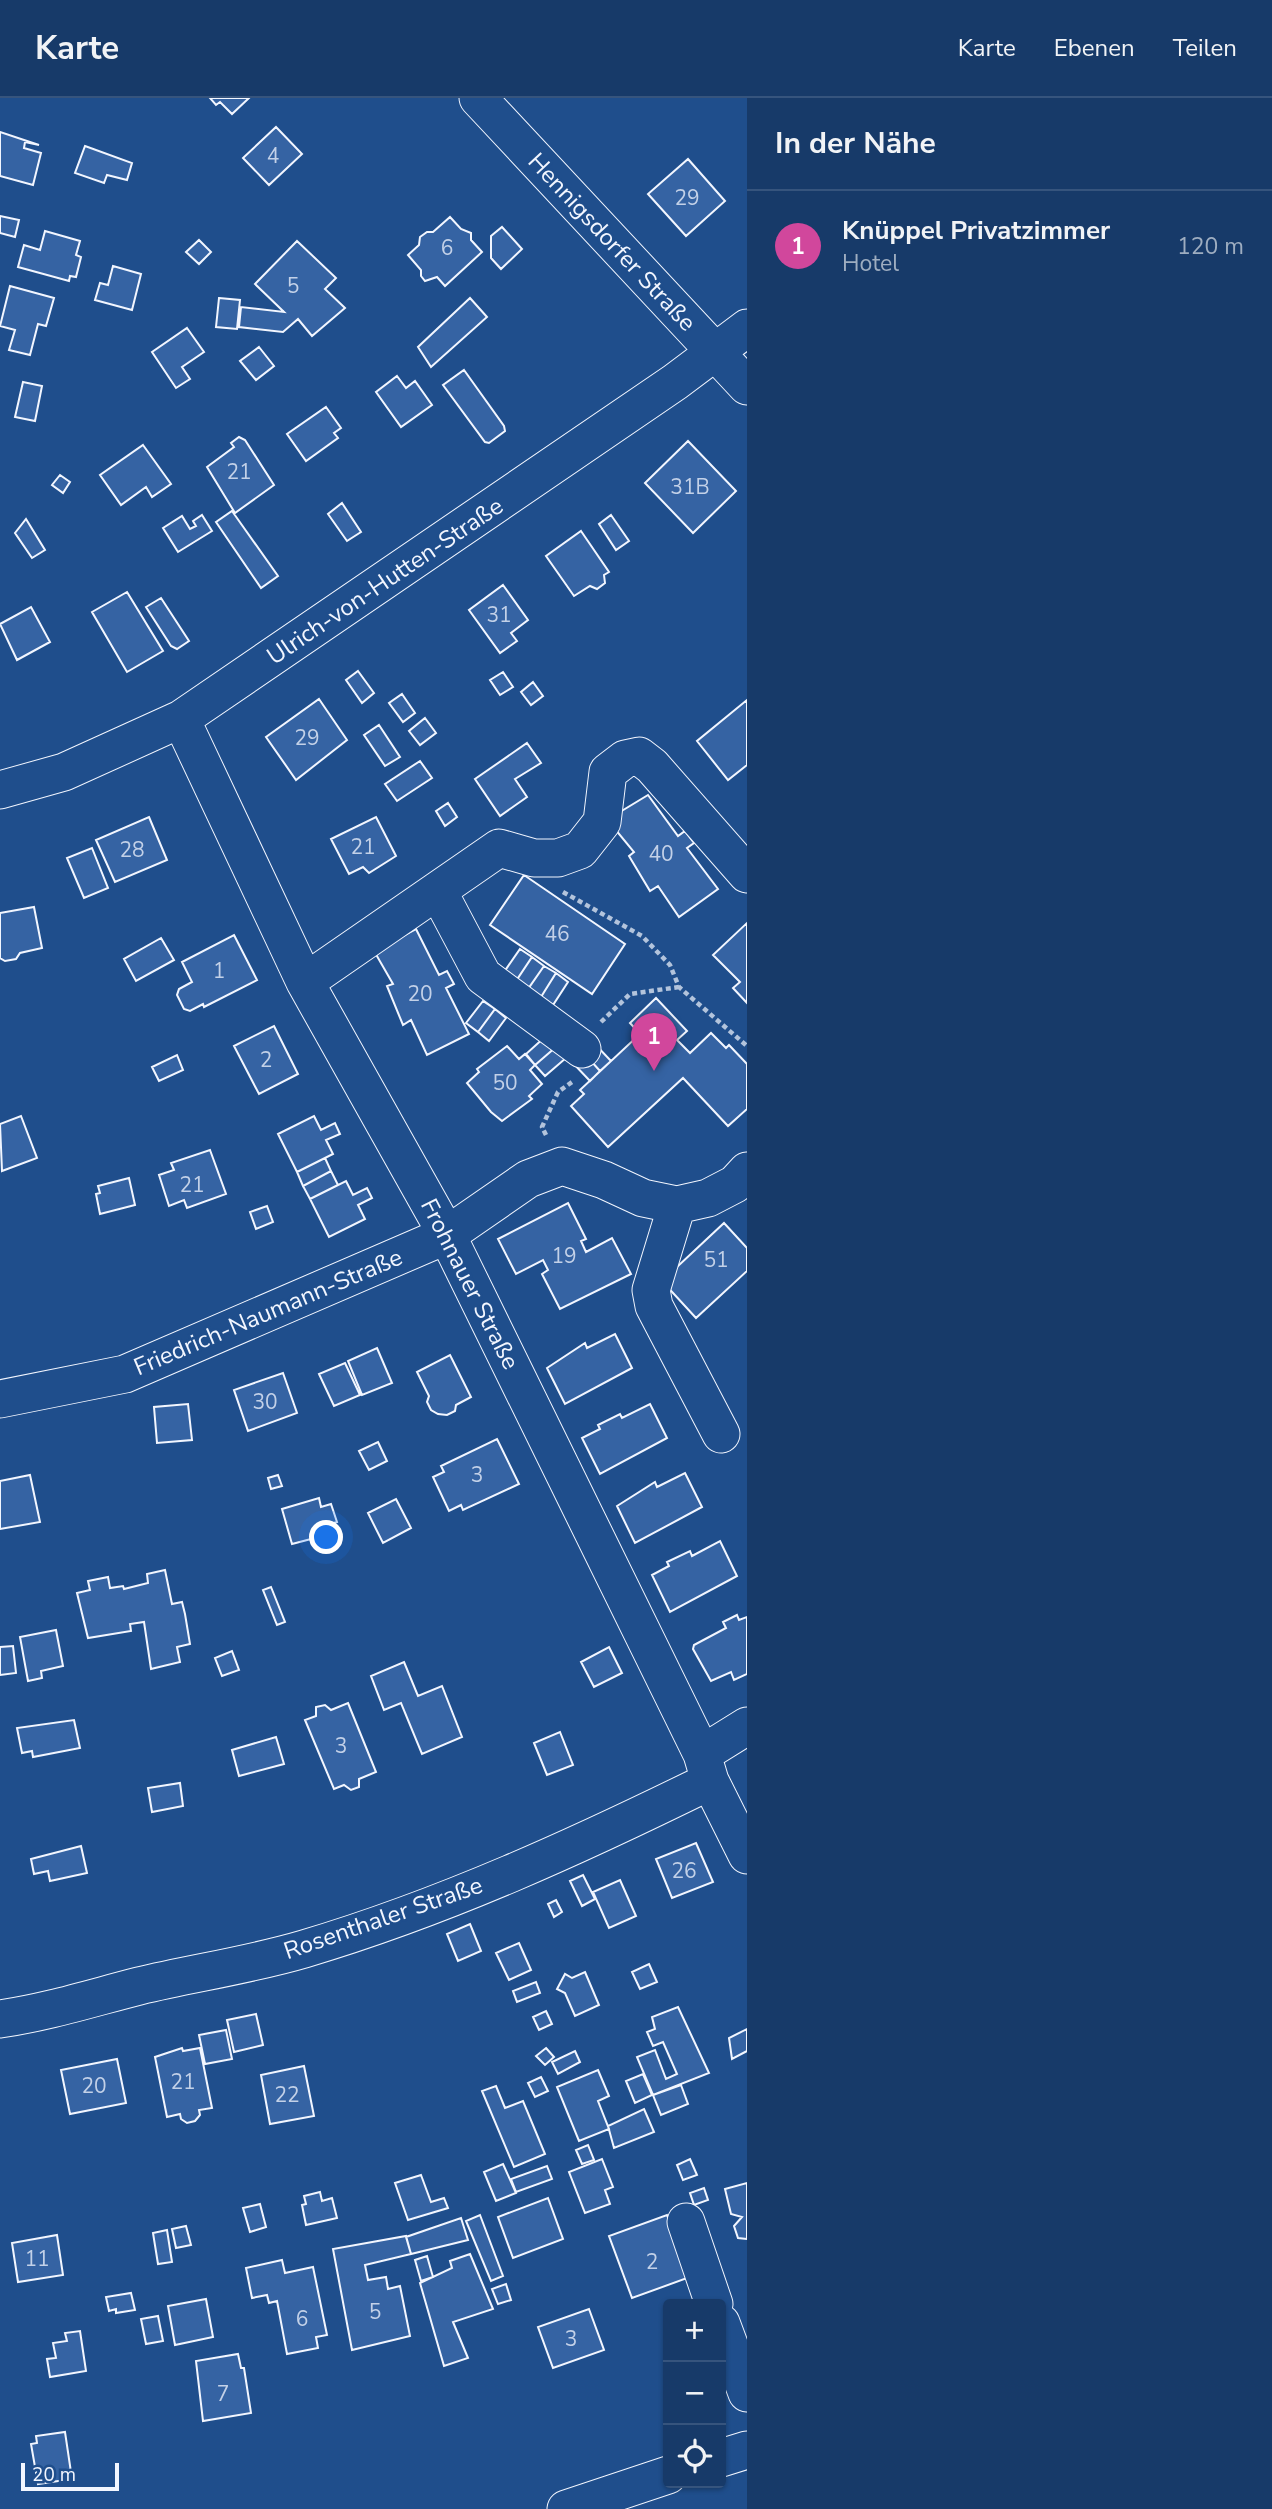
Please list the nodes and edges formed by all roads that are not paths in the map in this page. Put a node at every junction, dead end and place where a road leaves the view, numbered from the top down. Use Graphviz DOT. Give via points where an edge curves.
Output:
graph roads {
  1 [pos="478,98"];
  2 [pos="747,328"];
  3 [pos="715,353"];
  4 [pos="747,386"];
  5 [pos="181,719"];
  6 [pos="0,790"];
  7 [pos="747,874"];
  8 [pos="438,891"];
  9 [pos="305,982"];
  10 [pos="586,1050"];
  11 [pos="747,1171"];
  12 [pos="677,1205"];
  13 [pos="447,1235"];
  14 [pos="0,1399"];
  15 [pos="721,1434"];
  16 [pos="747,1726"];
  17 [pos="706,1767"];
  18 [pos="747,1855"];
  19 [pos="0,2019"];
  20 [pos="686,2222"];
  21 [pos="712,2299"];
  22 [pos="726,2336"];
  23 [pos="747,2393"];
  24 [pos="747,2449"];
  25 [pos="726,2456"];
  26 [pos="663,2477"];
  27 [pos="566,2509"];
  1 -- 3 [label="street, Hennigsdorfer Straße"];
  2 -- 3 [label="street, Ulrich-von-Hutten-Straße"];
  3 -- 4 [label="street, Hennigsdorfer Straße"];
  3 -- 5 [label="street, Ulrich-von-Hutten-Straße"];
  5 -- 6 [label="street, Ulrich-von-Hutten-Straße" via="64,772"];
  5 -- 9 [label="street, Frohnauer Straße"];
  7 -- 8 [label="street" via="639,756 608,772 601,822 580,850 558,858 534,858 499,848"];
  8 -- 9 [label="street"];
  8 -- 10 [label="street" via="483,976"];
  9 -- 13 [label="street, Frohnauer Straße"];
  11 -- 12 [label="street" via="735,1184 708,1198"];
  12 -- 13 [label="street, Friedrich-Naumann-Straße" via="643,1198 562,1166 528,1179"];
  12 -- 15 [label="street" via="651,1290 654,1306"];
  13 -- 14 [label="street, Friedrich-Naumann-Straße" via="125,1374"];
  13 -- 17 [label="street, Frohnauer Straße"];
  16 -- 17 [label="street, Rosenthaler Straße"];
  17 -- 18 [label="street, Frohnauer Straße"];
  17 -- 19 [label="street, Rosenthaler Straße" via="578,1846 382,1924 301,1950 42,2013"];
  20 -- 21 [label="street"];
  22 -- 23 [label="street"];
  24 -- 25 [label="street"];
  26 -- 27 [label="street"];
}
